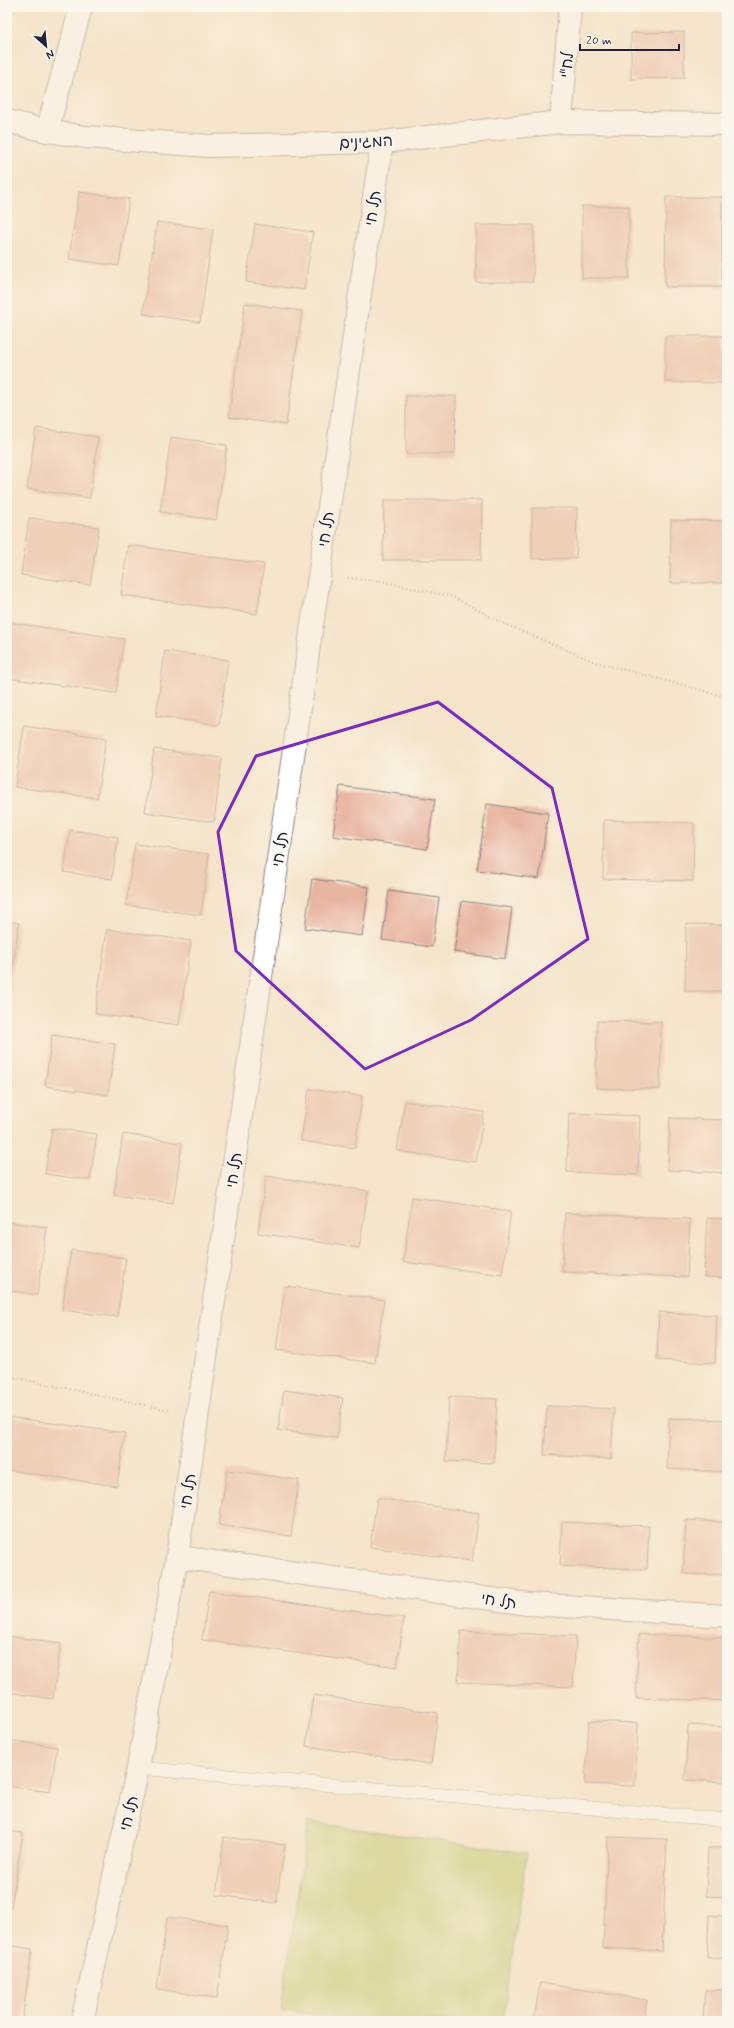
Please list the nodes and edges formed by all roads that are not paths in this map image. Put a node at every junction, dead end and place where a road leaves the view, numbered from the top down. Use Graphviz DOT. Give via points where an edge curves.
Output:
graph roads {
  1 [pos="81,7"];
  2 [pos="570,7"];
  3 [pos="7,121"];
  4 [pos="561,122"];
  5 [pos="727,124"];
  6 [pos="47,131"];
  7 [pos="382,142"];
  8 [pos="177,1557"];
  9 [pos="727,1616"];
  10 [pos="138,1768"];
  11 [pos="727,1820"];
  12 [pos="82,2021"];
  1 -- 6 [label="street"];
  2 -- 4 [label="street, לח\"י"];
  3 -- 6 [label="street, המגינים"];
  4 -- 5 [label="street, המגינים"];
  4 -- 7 [label="street, המגינים"];
  6 -- 7 [label="street, המגינים" via="86,137 209,146"];
  7 -- 8 [label="street, תל חי"];
  8 -- 9 [label="street, תל חי" via="529,1604"];
  8 -- 10 [label="street, תל חי"];
  10 -- 11 [label="lane"];
  10 -- 12 [label="street, תל חי"];
}
